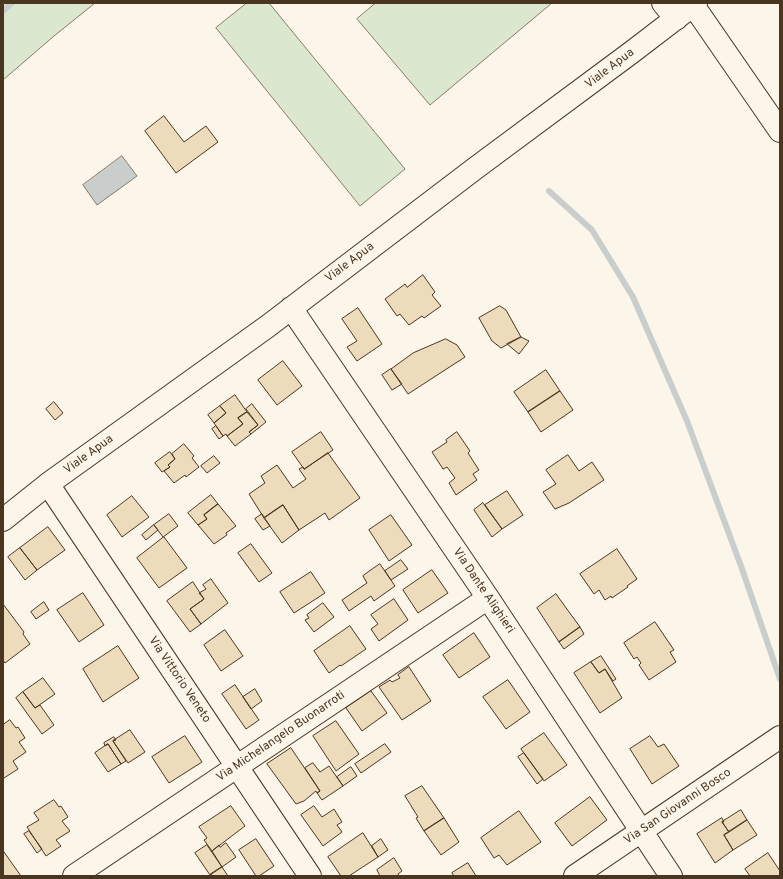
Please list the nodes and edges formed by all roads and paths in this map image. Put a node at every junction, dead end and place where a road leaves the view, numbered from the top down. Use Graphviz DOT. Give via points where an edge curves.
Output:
graph roads {
  1 [pos="695,4"];
  2 [pos="669,11"];
  3 [pos="780,131"];
  4 [pos="291,308"];
  5 [pos="48,484"];
  6 [pos="3,520"];
  7 [pos="488,598"];
  8 [pos="780,737"];
  9 [pos="237,767"];
  10 [pos="641,832"];
  11 [pos="74,876"];
  12 [pos="310,876"];
  13 [pos="575,876"];
  14 [pos="671,876"];
  1 -- 2 [label="street, Viale Apua"];
  1 -- 3 [label="street"];
  2 -- 4 [label="street, Viale Apua" via="632,52"];
  4 -- 5 [label="street, Viale Apua"];
  4 -- 7 [label="street, Via Dante Alighieri"];
  5 -- 6 [label="street, Viale Apua"];
  5 -- 9 [label="street, Via Vittorio Veneto"];
  7 -- 9 [label="street, Via Michelangelo Buonarroti"];
  7 -- 10 [label="street, Via Dante Alighieri"];
  8 -- 10 [label="street, Via San Giovanni Bosco"];
  9 -- 11 [label="street, Via Michelangelo Buonarroti"];
  9 -- 12 [label="street, Via Vittorio Veneto"];
  10 -- 13 [label="street, Via San Giovanni Bosco"];
  10 -- 14 [label="street, Via Dante Alighieri"];
}
